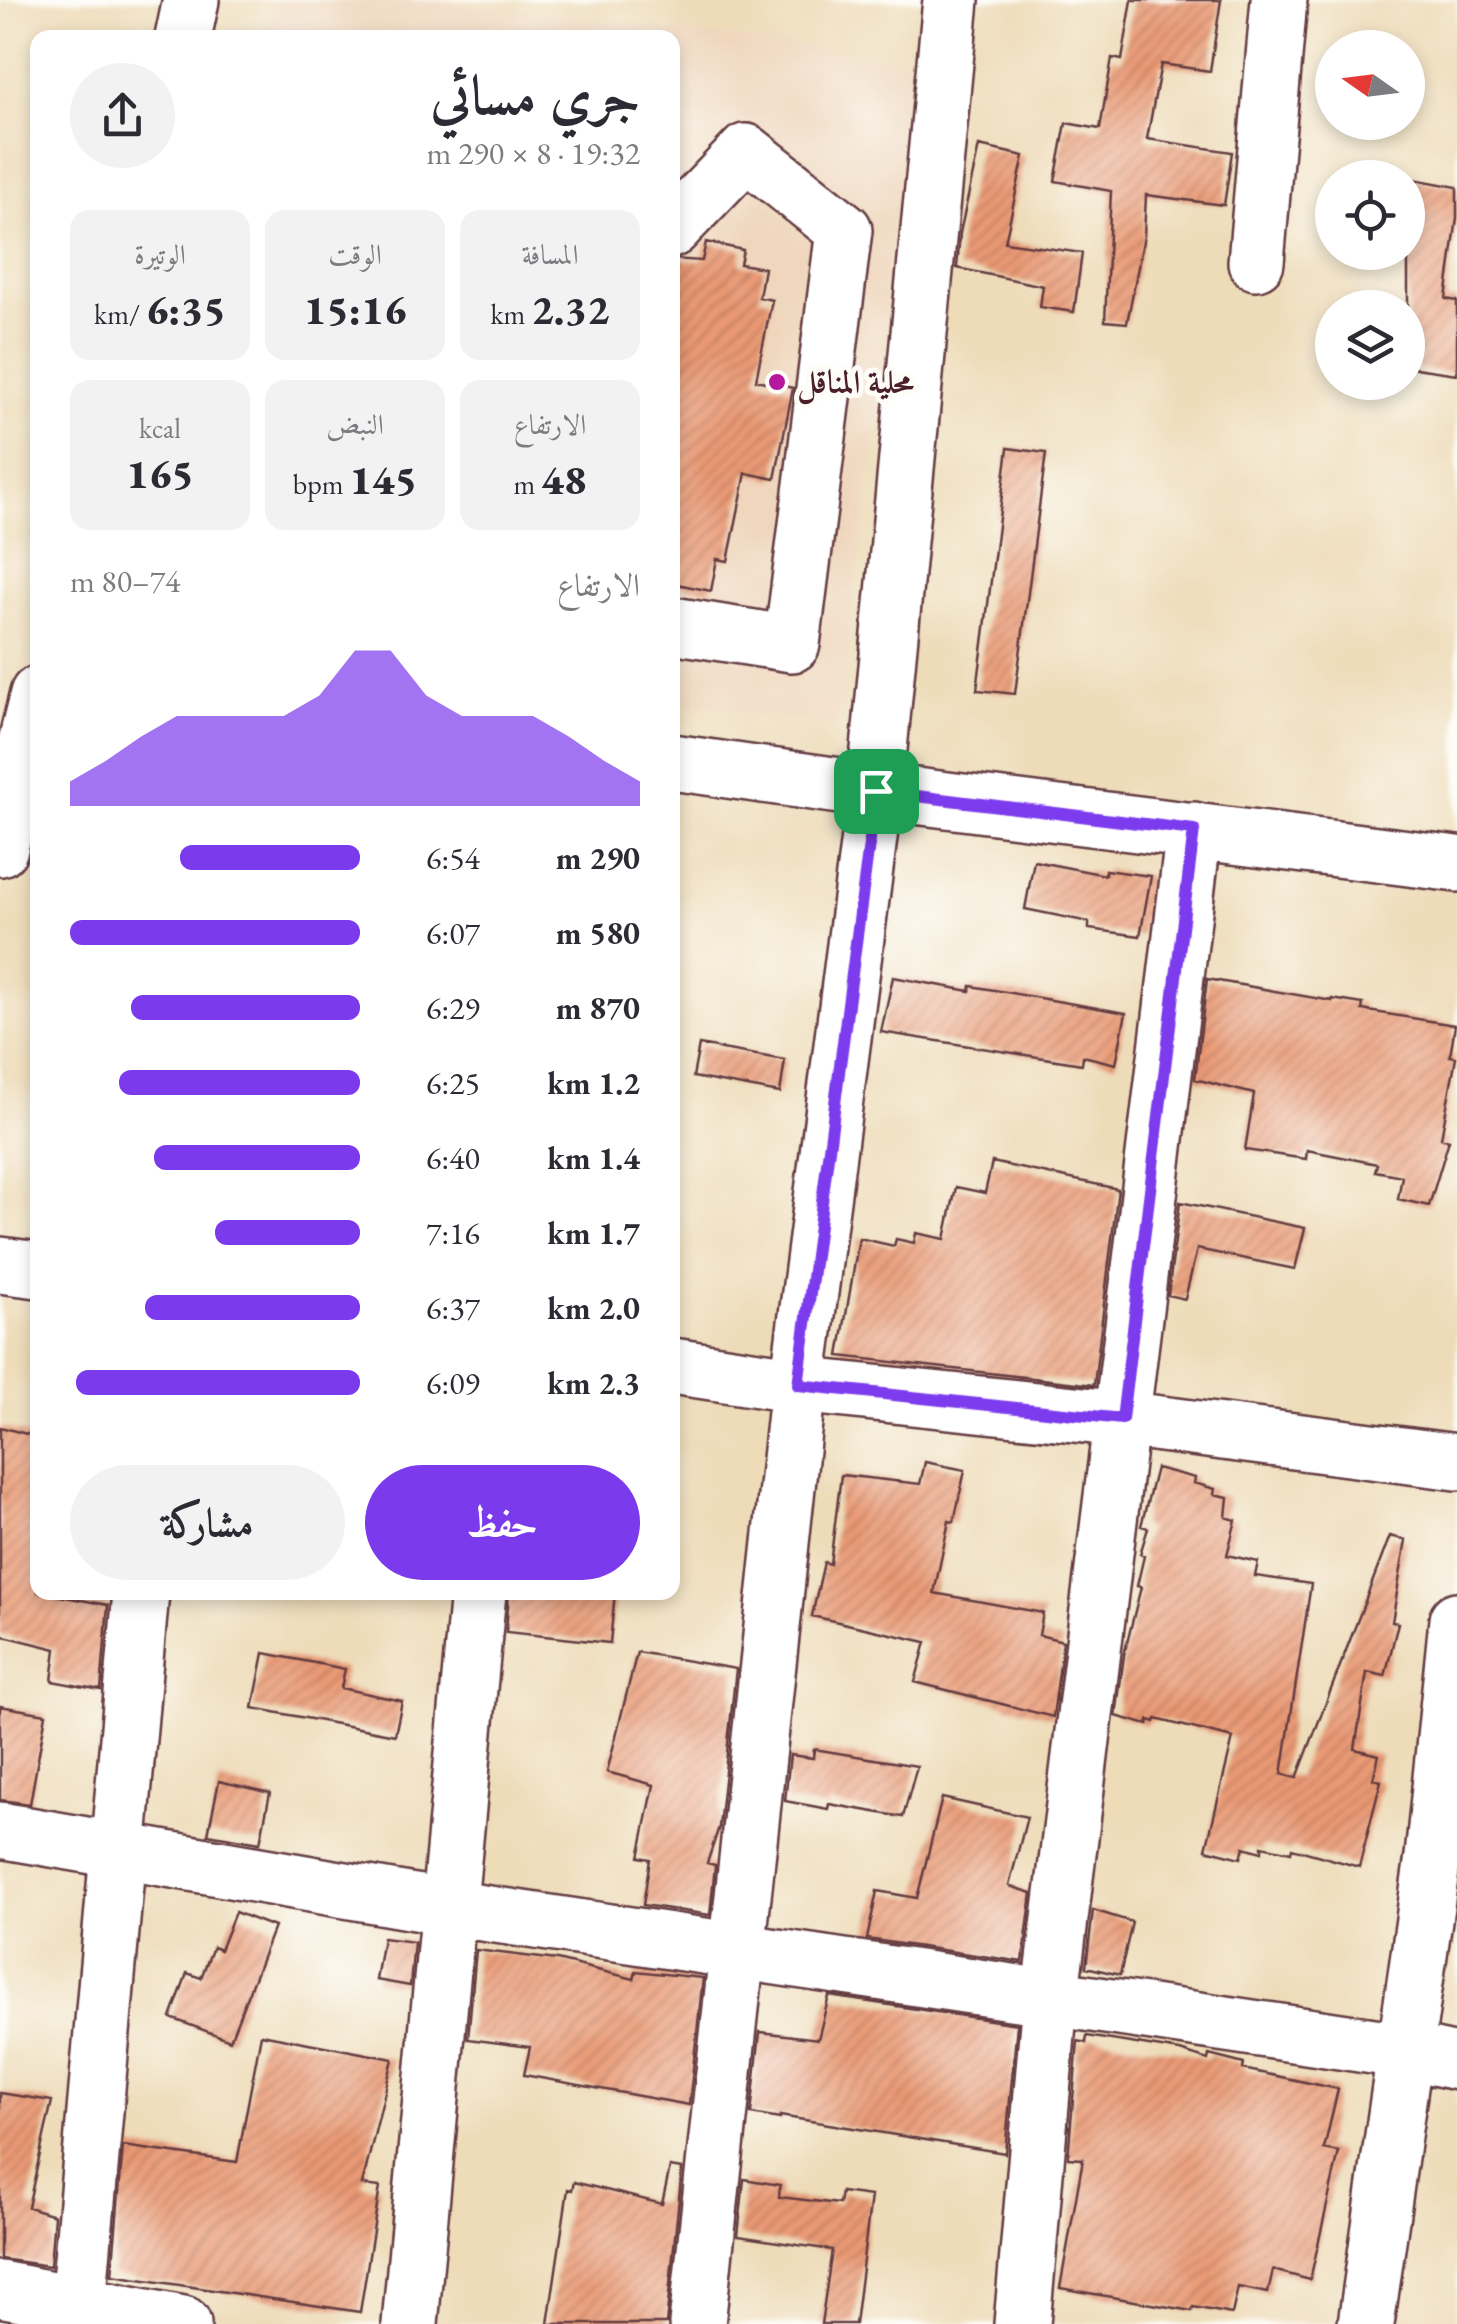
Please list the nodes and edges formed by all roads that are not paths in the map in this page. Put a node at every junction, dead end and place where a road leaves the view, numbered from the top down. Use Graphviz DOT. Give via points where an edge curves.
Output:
graph roads {
  1 [pos="192,0"];
  2 [pos="951,0"];
  3 [pos="1279,0"];
  4 [pos="185,30"];
  5 [pos="680,222"];
  6 [pos="1256,262"];
  7 [pos="680,626"];
  8 [pos="30,726"];
  9 [pos="680,763"];
  10 [pos="876,791"];
  11 [pos="1194,830"];
  12 [pos="0,848"];
  13 [pos="1457,864"];
  14 [pos="0,1265"];
  15 [pos="30,1269"];
  16 [pos="680,1367"];
  17 [pos="798,1385"];
  18 [pos="1122,1419"];
  19 [pos="1457,1462"];
  20 [pos="141,1600"];
  21 [pos="477,1600"];
  22 [pos="1457,1620"];
  23 [pos="0,1830"];
  24 [pos="117,1851"];
  25 [pos="1445,1859"];
  26 [pos="448,1908"];
  27 [pos="738,1952"];
  28 [pos="1050,2000"];
  29 [pos="1432,2057"];
  30 [pos="0,2289"];
  31 [pos="78,2304"];
  32 [pos="183,2324"];
  33 [pos="410,2324"];
  34 [pos="698,2324"];
  35 [pos="1022,2324"];
  36 [pos="1366,2324"];
  1 -- 4 [label="street"];
  2 -- 10 [label="street"];
  3 -- 6 [label="street"];
  5 -- 7 [label="street" via="746,152 844,230 792,644"];
  8 -- 12 [label="street"];
  9 -- 10 [label="street"];
  10 -- 11 [label="street"];
  10 -- 17 [label="street"];
  11 -- 13 [label="street"];
  11 -- 18 [label="street"];
  14 -- 15 [label="street"];
  16 -- 17 [label="street"];
  17 -- 18 [label="street"];
  17 -- 27 [label="street"];
  18 -- 19 [label="street"];
  18 -- 28 [label="street"];
  20 -- 24 [label="street"];
  21 -- 26 [label="street"];
  22 -- 25 [label="street"];
  23 -- 24 [label="street"];
  24 -- 26 [label="street"];
  24 -- 31 [label="street"];
  25 -- 29 [label="street"];
  26 -- 27 [label="street"];
  26 -- 33 [label="street"];
  27 -- 28 [label="street"];
  27 -- 34 [label="street"];
  28 -- 29 [label="street"];
  28 -- 35 [label="street"];
  29 -- 36 [label="street"];
  30 -- 31 [label="street"];
  31 -- 32 [label="street"];
}
